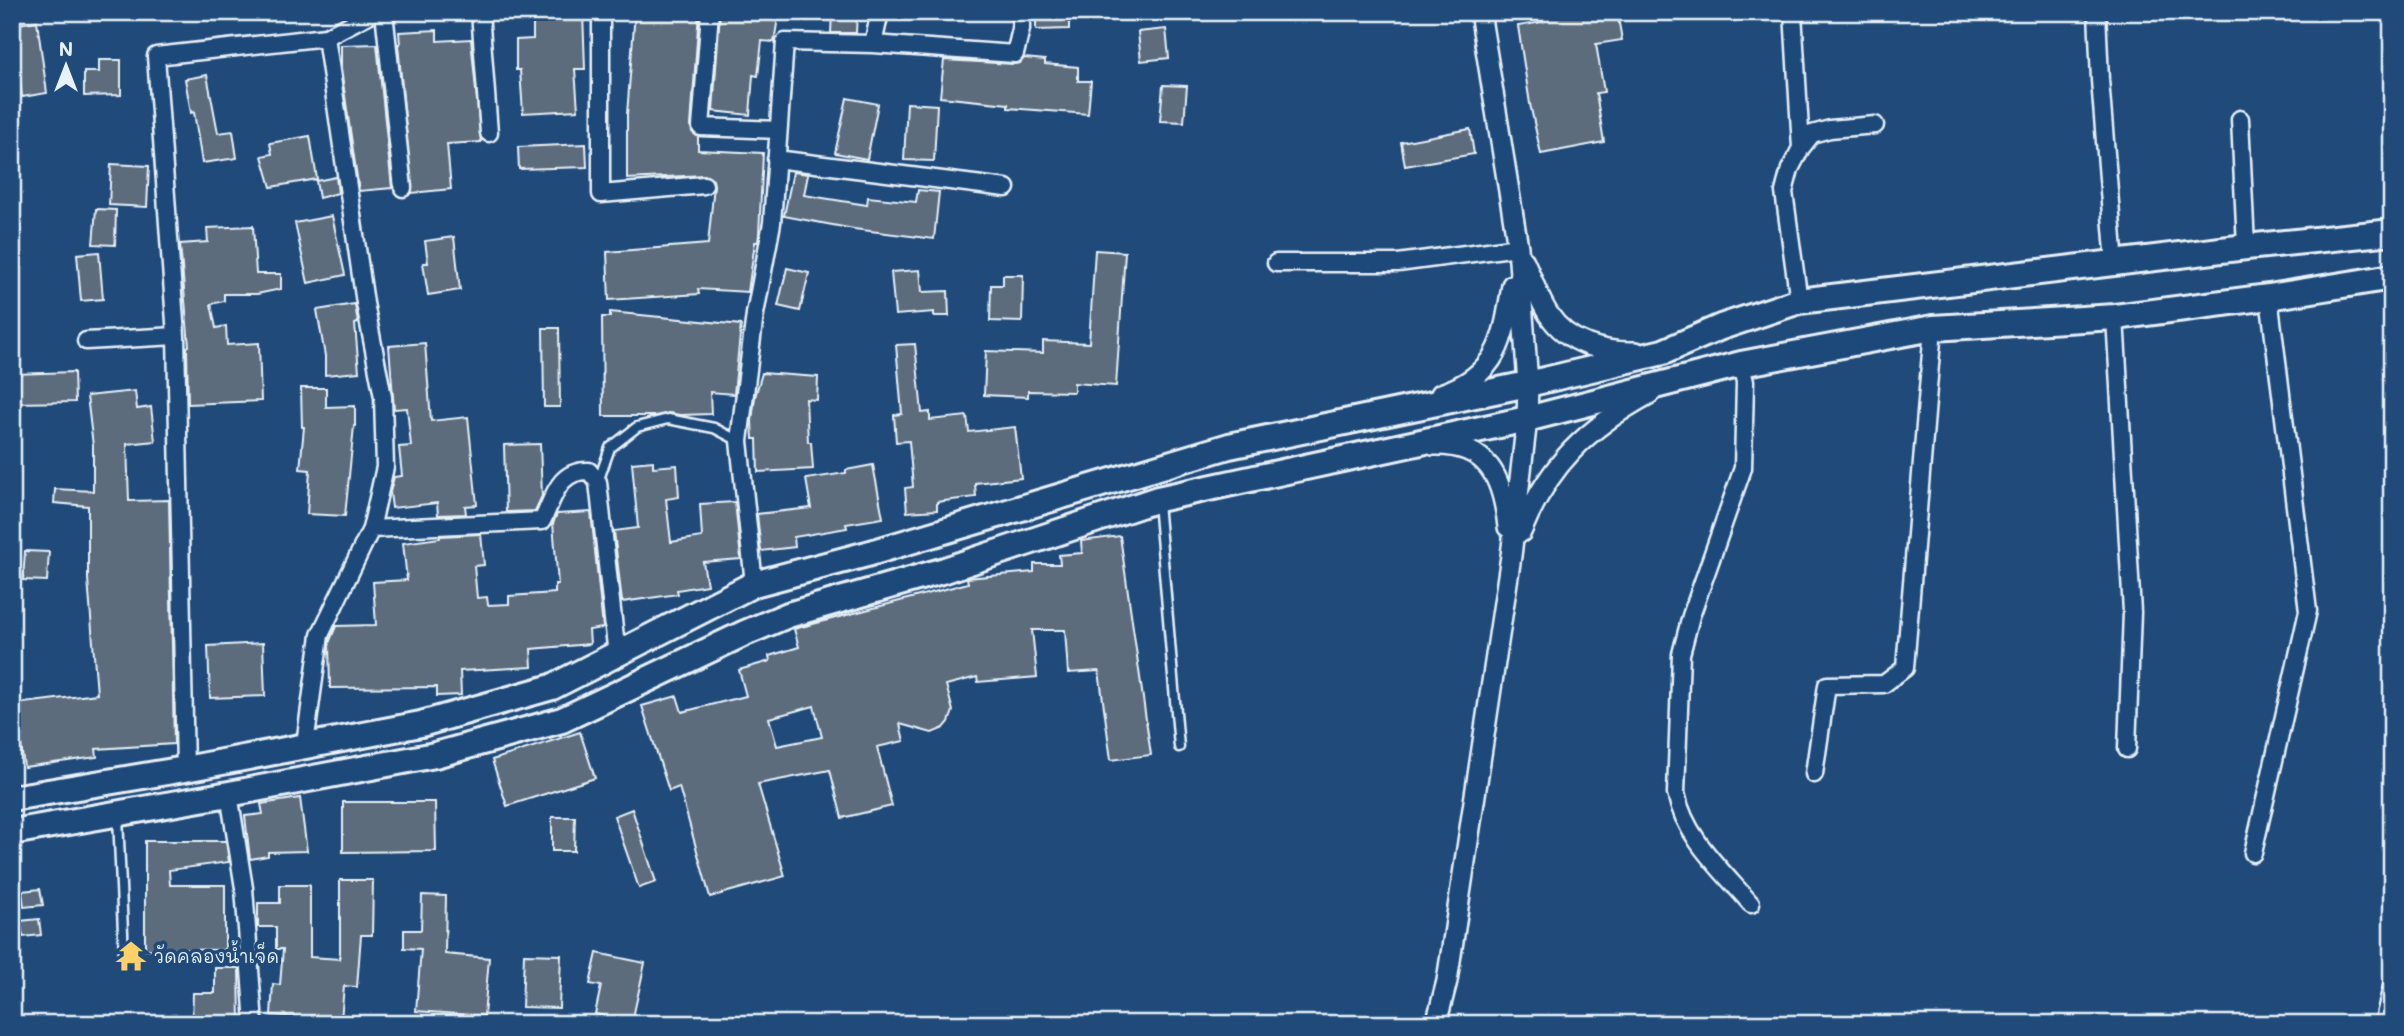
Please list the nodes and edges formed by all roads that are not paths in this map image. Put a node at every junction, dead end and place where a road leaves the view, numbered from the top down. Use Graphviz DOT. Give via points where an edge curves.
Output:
graph roads {
  1 [pos="374,12"];
  2 [pos="384,12"];
  3 [pos="480,12"];
  4 [pos="601,12"];
  5 [pos="710,12"];
  6 [pos="880,12"];
  7 [pos="1021,12"];
  8 [pos="1480,12"];
  9 [pos="1793,12"];
  10 [pos="2097,12"];
  11 [pos="326,37"];
  12 [pos="873,44"];
  13 [pos="2240,119"];
  14 [pos="1875,125"];
  15 [pos="778,130"];
  16 [pos="489,133"];
  17 [pos="1801,148"];
  18 [pos="776,159"];
  19 [pos="704,185"];
  20 [pos="402,188"];
  21 [pos="1006,188"];
  22 [pos="2392,232"];
  23 [pos="1518,247"];
  24 [pos="2246,247"];
  25 [pos="1276,263"];
  26 [pos="2115,264"];
  27 [pos="2392,277"];
  28 [pos="2269,297"];
  29 [pos="1799,301"];
  30 [pos="2115,317"];
  31 [pos="1933,328"];
  32 [pos="176,336"];
  33 [pos="86,341"];
  34 [pos="1662,352"];
  35 [pos="1741,364"];
  36 [pos="1670,382"];
  37 [pos="1528,384"];
  38 [pos="1377,415"];
  39 [pos="1527,419"];
  40 [pos="739,440"];
  41 [pos="1407,445"];
  42 [pos="598,482"];
  43 [pos="1158,499"];
  44 [pos="371,529"];
  45 [pos="1511,556"];
  46 [pos="754,584"];
  47 [pos="617,656"];
  48 [pos="305,744"];
  49 [pos="1179,747"];
  50 [pos="2127,749"];
  51 [pos="185,769"];
  52 [pos="1814,774"];
  53 [pos="229,794"];
  54 [pos="12,798"];
  55 [pos="118,813"];
  56 [pos="12,832"];
  57 [pos="2253,853"];
  58 [pos="1751,904"];
  59 [pos="124,956"];
  60 [pos="2392,987"];
  61 [pos="254,1024"];
  62 [pos="1436,1024"];
  63 [pos="2383,1024"];
  1 -- 11 [label="street"];
  2 -- 20 [label="street"];
  3 -- 16 [label="street"];
  4 -- 19 [label="street" via="601,194"];
  5 -- 15 [label="street" via="701,127"];
  6 -- 12 [label="street"];
  7 -- 12 [label="street" via="1016,54"];
  8 -- 23 [label="street"];
  9 -- 17 [label="street"];
  10 -- 26 [label="street"];
  11 -- 32 [label="street" via="156,56"];
  11 -- 44 [label="street" via="383,397 386,467"];
  12 -- 15 [label="street" via="785,42"];
  13 -- 24 [label="street"];
  14 -- 17 [label="street" via="1812,134"];
  15 -- 18 [label="street"];
  17 -- 29 [label="street" via="1784,192"];
  18 -- 21 [label="street"];
  18 -- 40 [label="street" via="772,223"];
  22 -- 24 [label="main road"];
  23 -- 25 [label="street" via="1398,263"];
  23 -- 34 [label="street" via="1549,317 1569,334 1611,353"];
  23 -- 37 [label="street"];
  23 -- 38 [label="street" via="1507,320 1498,348 1483,371 1461,387"];
  24 -- 26 [label="main road"];
  26 -- 29 [label="main road"];
  27 -- 28 [label="main road"];
  28 -- 30 [label="main road"];
  28 -- 57 [label="street" via="2308,611"];
  29 -- 34 [label="main road"];
  30 -- 31 [label="main road"];
  30 -- 50 [label="street" via="2132,612"];
  31 -- 35 [label="main road"];
  31 -- 52 [label="street" via="1905,668 1884,684 1827,685"];
  32 -- 33 [label="street"];
  32 -- 51 [label="street"];
  34 -- 37 [label="main road"];
  35 -- 36 [label="main road"];
  35 -- 58 [label="street" via="1745,382 1743,468 1681,654 1676,793 1690,833"];
  36 -- 39 [label="main road"];
  36 -- 45 [label="street" via="1615,413 1580,441 1533,502"];
  37 -- 38 [label="main road"];
  37 -- 39 [label="street"];
  38 -- 46 [label="main road" via="1229,446"];
  39 -- 41 [label="main road"];
  39 -- 45 [label="street"];
  40 -- 42 [label="lane" via="714,428 668,419 637,427 610,448"];
  40 -- 46 [label="street"];
  41 -- 43 [label="main road"];
  41 -- 45 [label="street" via="1449,444 1483,458 1506,508"];
  42 -- 44 [label="street" via="589,471 576,471 560,481 542,521"];
  42 -- 47 [label="street"];
  43 -- 49 [label="lane"];
  43 -- 53 [label="main road" via="945,570 788,615 562,720 435,755"];
  44 -- 48 [label="street" via="320,635"];
  45 -- 62 [label="street" via="1447,981"];
  46 -- 47 [label="main road"];
  47 -- 48 [label="main road" via="552,687 421,724"];
  48 -- 51 [label="main road"];
  51 -- 54 [label="main road"];
  53 -- 55 [label="main road"];
  53 -- 61 [label="street" via="244,888"];
  55 -- 56 [label="main road"];
  55 -- 59 [label="lane"];
  60 -- 63 [label="street"];
}
